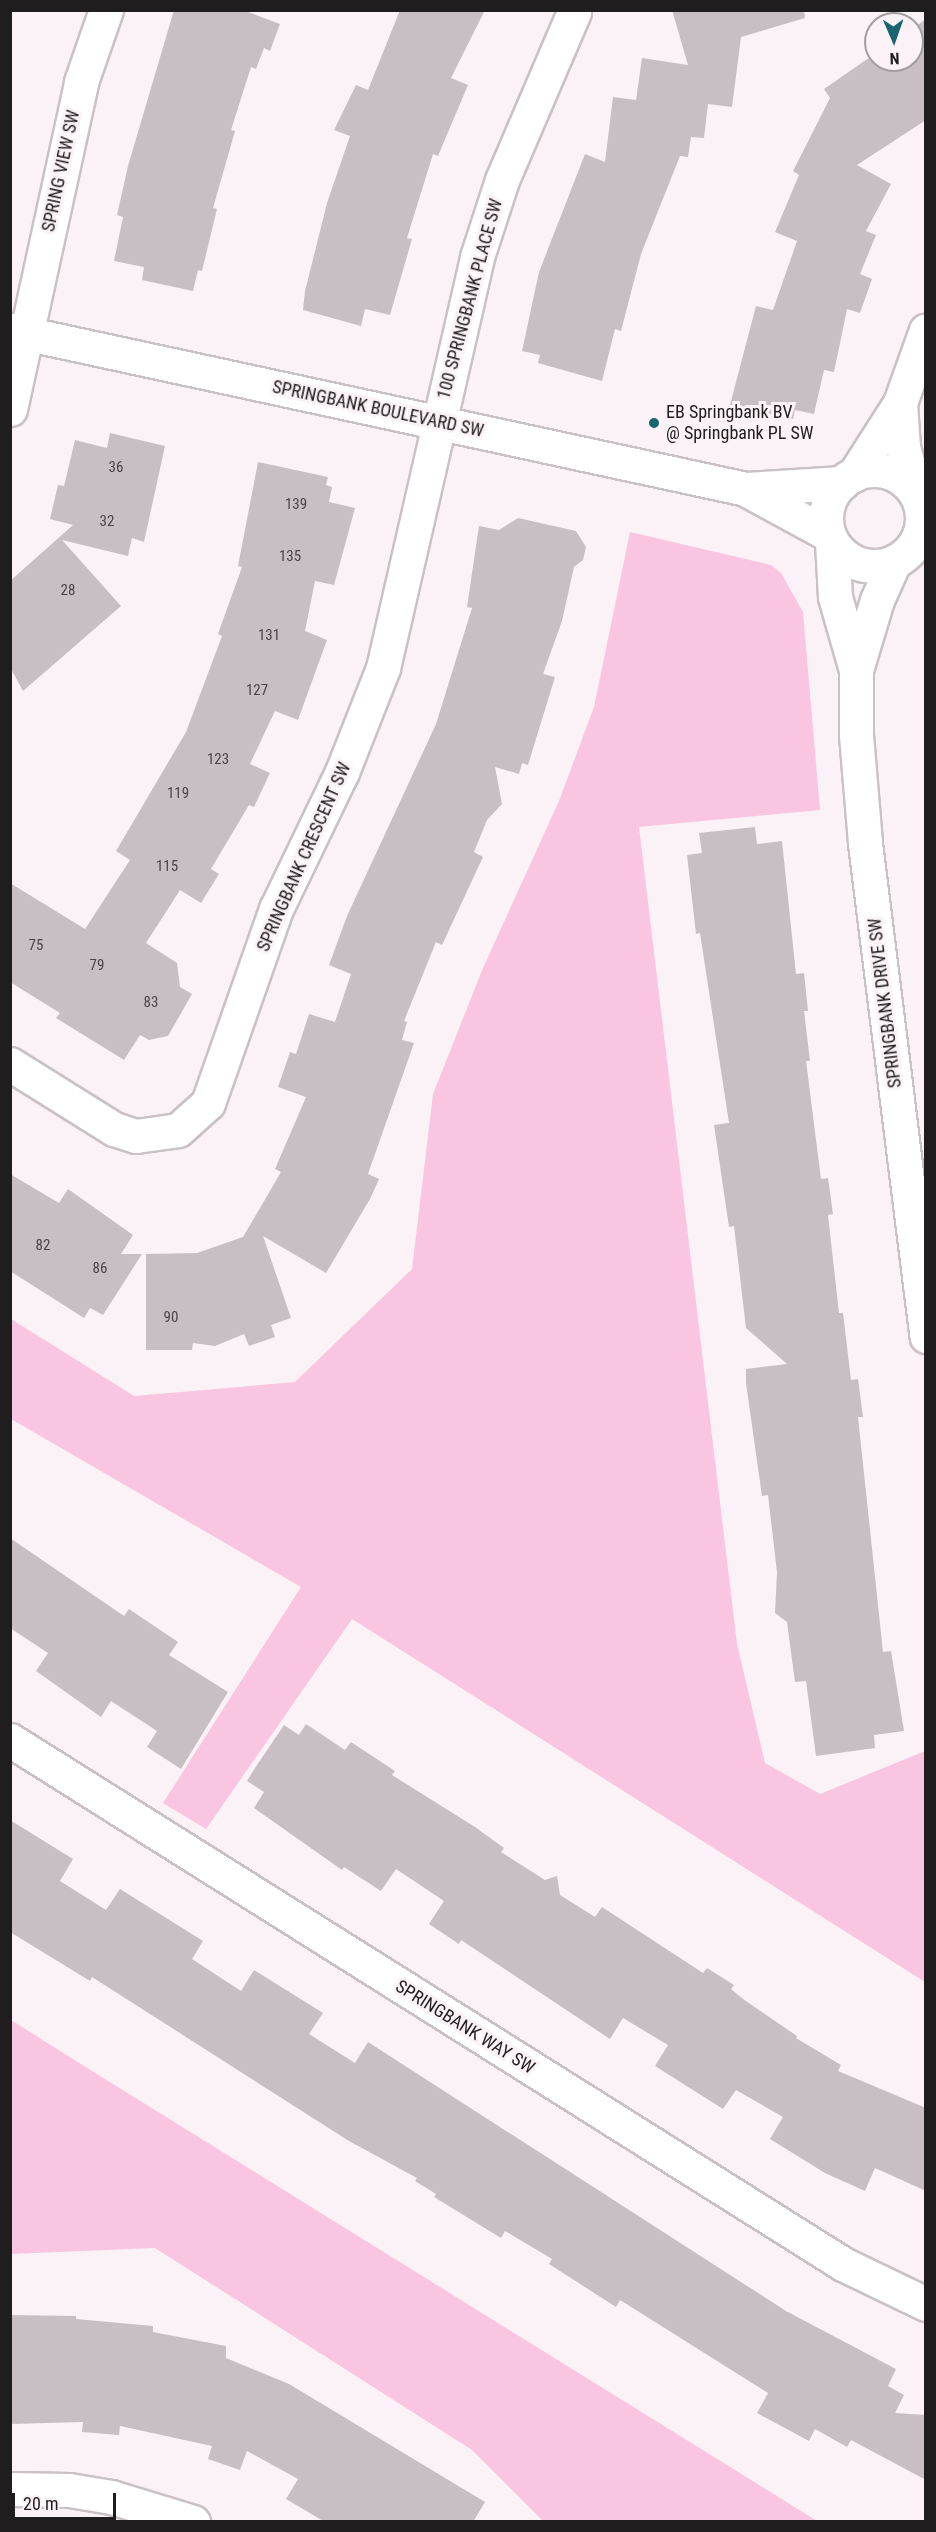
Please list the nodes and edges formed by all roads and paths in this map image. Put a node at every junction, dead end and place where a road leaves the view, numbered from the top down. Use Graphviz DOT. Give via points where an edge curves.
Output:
graph roads {
  1 [pos="106,10"];
  2 [pos="574,12"];
  3 [pos="926,330"];
  4 [pos="18,332"];
  5 [pos="900,404"];
  6 [pos="10,410"];
  7 [pos="439,422"];
  8 [pos="848,479"];
  9 [pos="746,489"];
  10 [pos="920,499"];
  11 [pos="830,538"];
  12 [pos="907,558"];
  13 [pos="856,670"];
  14 [pos="10,1064"];
  15 [pos="926,1336"];
  16 [pos="10,1740"];
  17 [pos="926,2304"];
  18 [pos="10,2489"];
  19 [pos="194,2522"];
  1 -- 4 [label="street, SPRING VIEW SW" via="81,82"];
  2 -- 7 [label="street, 100 SPRINGBANK PLACE SW" via="502,180 477,257"];
  3 -- 5 [label="street"];
  4 -- 6 [label="street, SPRING VIEW SW"];
  4 -- 7 [label="street, SPRINGBANK BOULEVARD SW"];
  5 -- 8 [label="street"];
  5 -- 10 [label="street" via="903,447"];
  7 -- 9 [label="street, SPRINGBANK BOULEVARD SW"];
  7 -- 14 [label="street, SPRINGBANK CRESCENT SW" via="383,668 342,772 276,909 208,1103 177,1130 136,1136 114,1129"];
  8 -- 9 [label="street, SPRINGBANK BOULEVARD SW"];
  8 -- 10 [label="street" via="867,471 895,475"];
  8 -- 11 [label="street" via="828,503"];
  9 -- 11 [label="street, SPRINGBANK BOULEVARD SW"];
  10 -- 12 [label="street" via="920,532"];
  11 -- 12 [label="street" via="857,563 876,566"];
  11 -- 13 [label="street, SPRINGBANK DRIVE SW" via="835,597"];
  12 -- 13 [label="street, SPRINGBANK DRIVE SW" via="877,600"];
  13 -- 15 [label="street, SPRINGBANK DRIVE SW" via="856,735 865,843"];
  16 -- 17 [label="street, SPRINGBANK WAY SW" via="843,2264"];
  18 -- 19 [label="street" via="69,2490 111,2497"];
}
